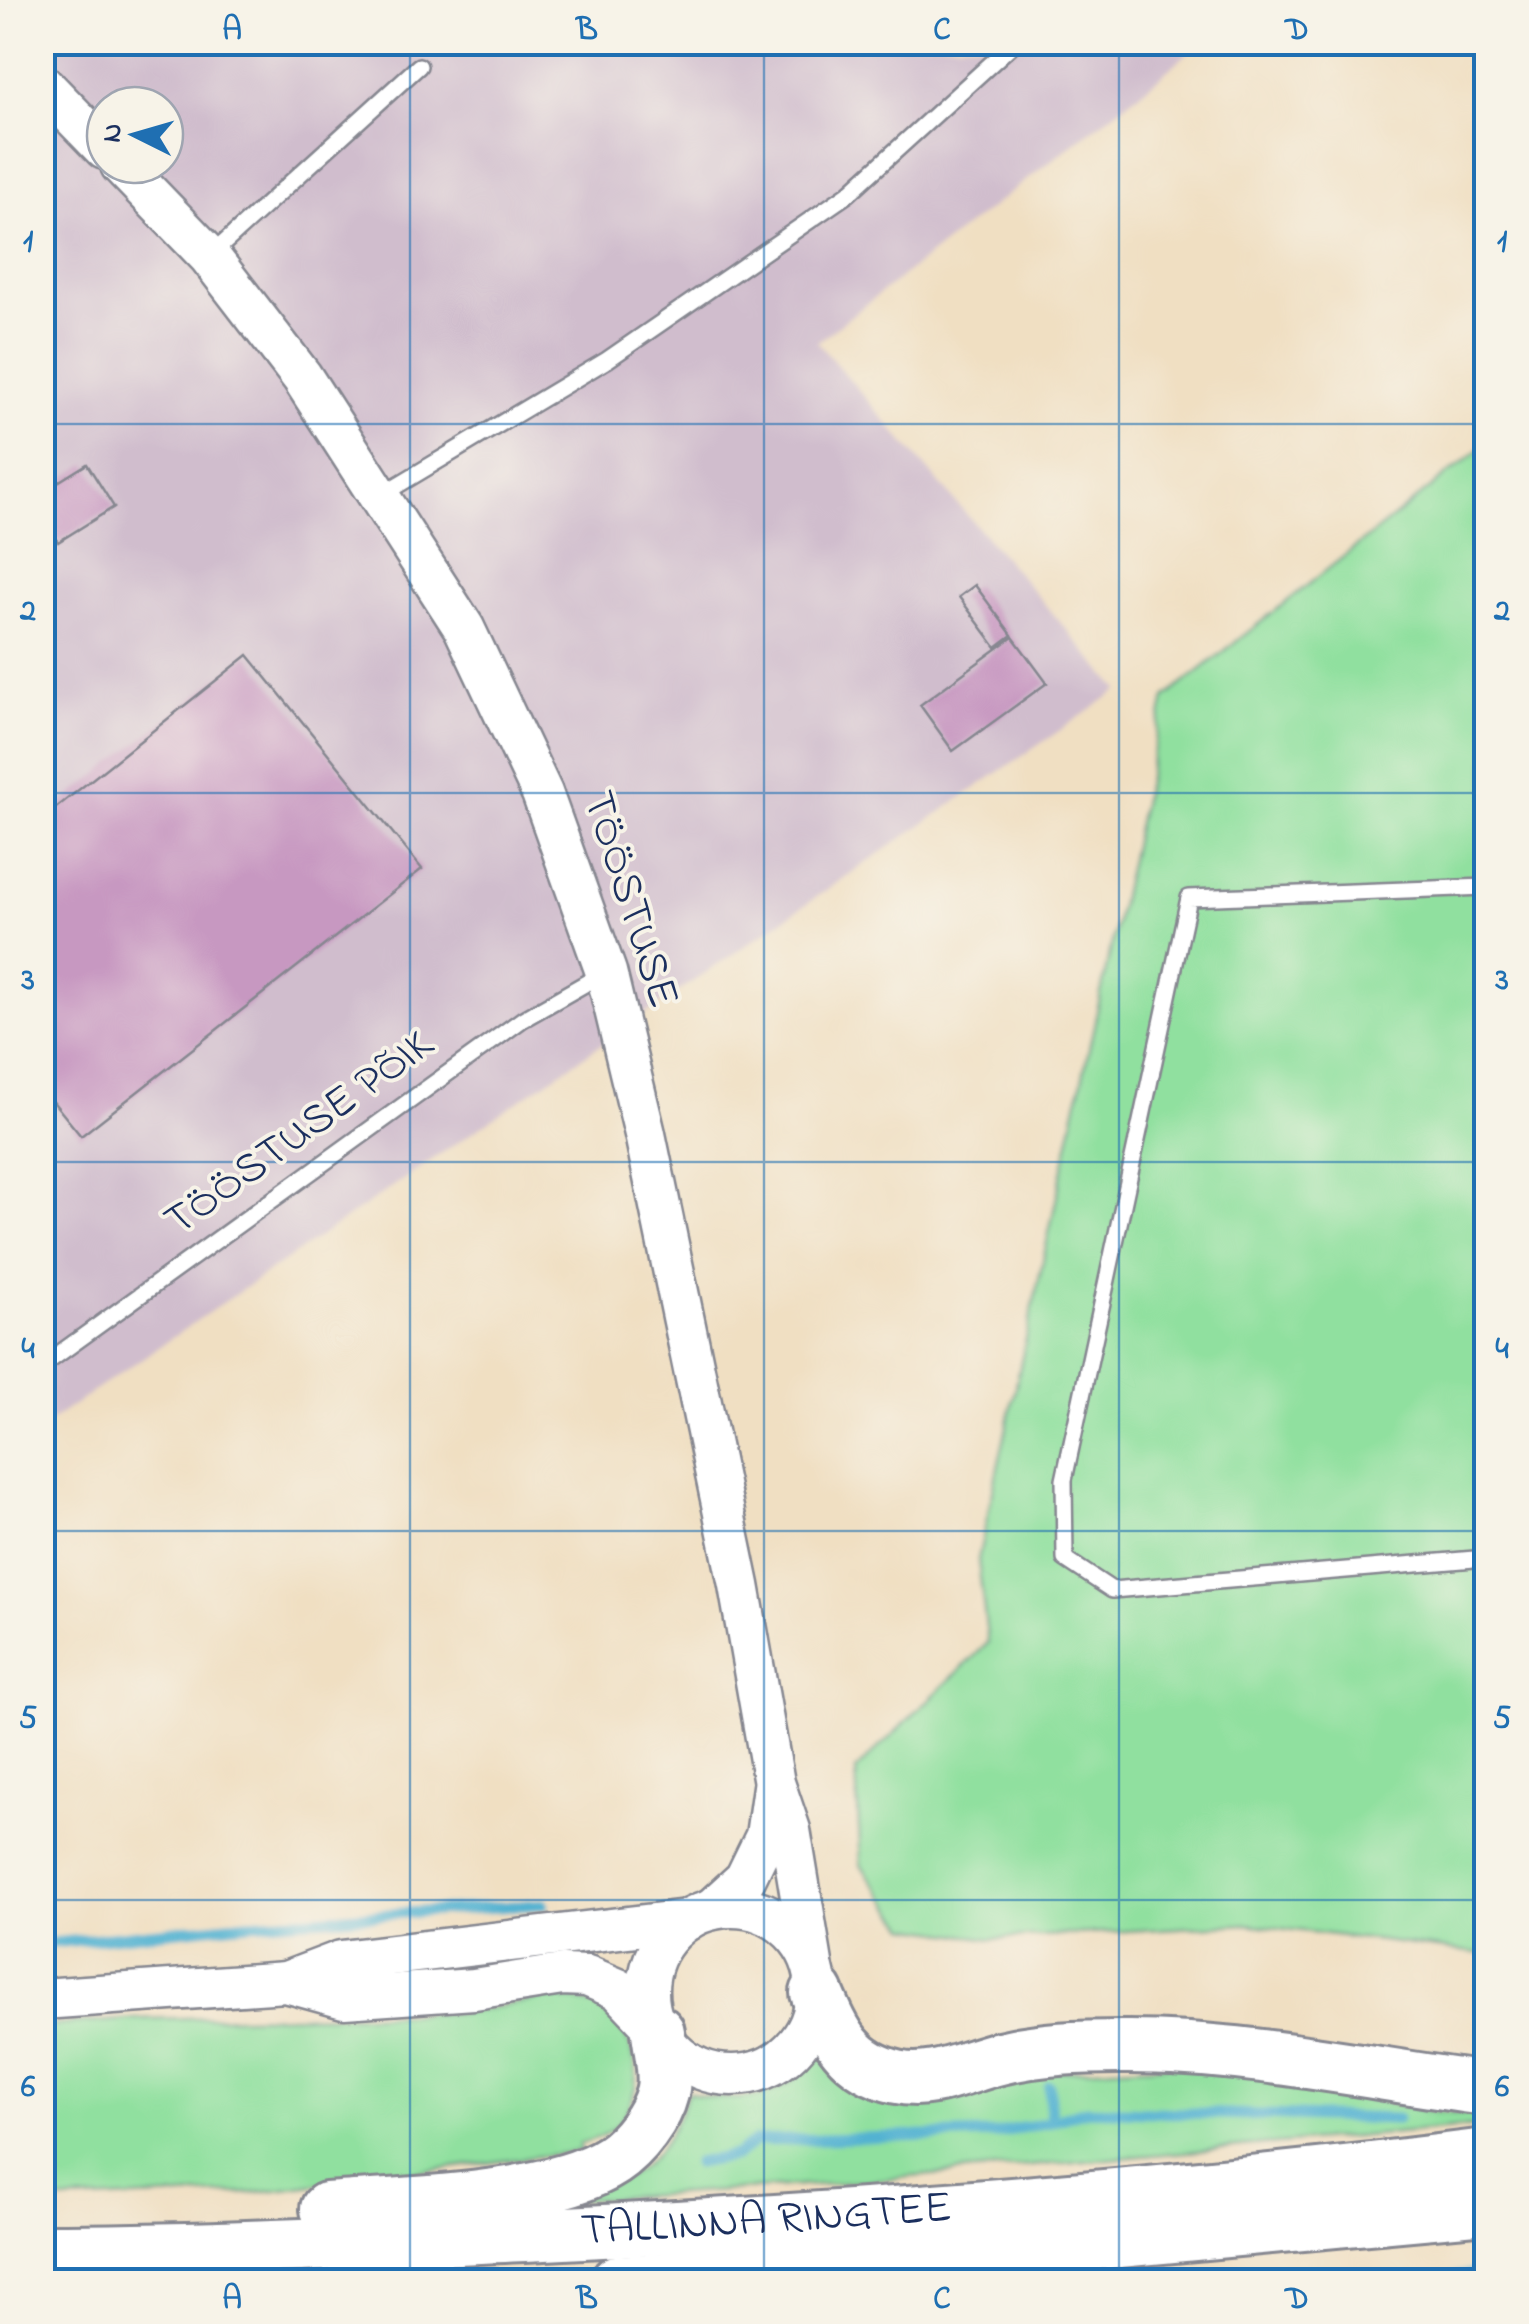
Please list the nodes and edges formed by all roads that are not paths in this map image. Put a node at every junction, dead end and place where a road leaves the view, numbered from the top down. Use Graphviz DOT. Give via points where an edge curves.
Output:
graph roads {
  1 [pos="1015,42"];
  2 [pos="419,66"];
  3 [pos="42,84"];
  4 [pos="85,128"];
  5 [pos="140,185"];
  6 [pos="209,256"];
  7 [pos="380,496"];
  8 [pos="1486,887"];
  9 [pos="606,972"];
  10 [pos="42,1366"];
  11 [pos="1486,1558"];
  12 [pos="774,1783"];
  13 [pos="699,1914"];
  14 [pos="814,1978"];
  15 [pos="286,1982"];
  16 [pos="42,1999"];
  17 [pos="658,2032"];
  18 [pos="1486,2089"];
  19 [pos="1486,2155"];
  20 [pos="1486,2207"];
  21 [pos="42,2221"];
  22 [pos="42,2251"];
  23 [pos="617,2282"];
  1 -- 7 [label="lane" via="848,194 607,360"];
  2 -- 6 [label="lane"];
  3 -- 4 [label="street"];
  5 -- 6 [label="street, TÖÖSTUSE"];
  6 -- 7 [label="street, TÖÖSTUSE" via="302,376"];
  7 -- 9 [label="street, TÖÖSTUSE" via="488,678 542,793"];
  8 -- 11 [label="lane" via="1189,898 1064,1480 1065,1559 1112,1590"];
  9 -- 10 [label="lane, TÖÖSTUSE PÕIK" via="523,1020"];
  9 -- 12 [label="street, TÖÖSTUSE" via="687,1324"];
  12 -- 13 [label="street, TÖÖSTUSE" via="766,1836 745,1879"];
  12 -- 14 [label="street, TÖÖSTUSE" via="790,1830"];
  13 -- 14 [label="street" via="737,1907 783,1924 800,1941"];
  13 -- 15 [label="street" via="341,1960"];
  13 -- 17 [label="street" via="661,1948 648,1982"];
  14 -- 17 [label="street" via="811,2020 798,2044 752,2073 698,2068"];
  14 -- 18 [label="highway" via="837,2040 858,2061 894,2077 920,2080 1053,2049 1122,2047 1212,2049"];
  15 -- 16 [label="street"];
  15 -- 17 [label="street" via="344,1998 587,1976 618,1989"];
  17 -- 21 [label="highway" via="664,2090 647,2125 614,2160 558,2183 462,2199 279,2213"];
  19 -- 22 [label="highway, TALLINNA RINGTEE" via="984,2208 322,2244"];
  20 -- 23 [label="highway, TALLINNA RINGTEE"];
}
